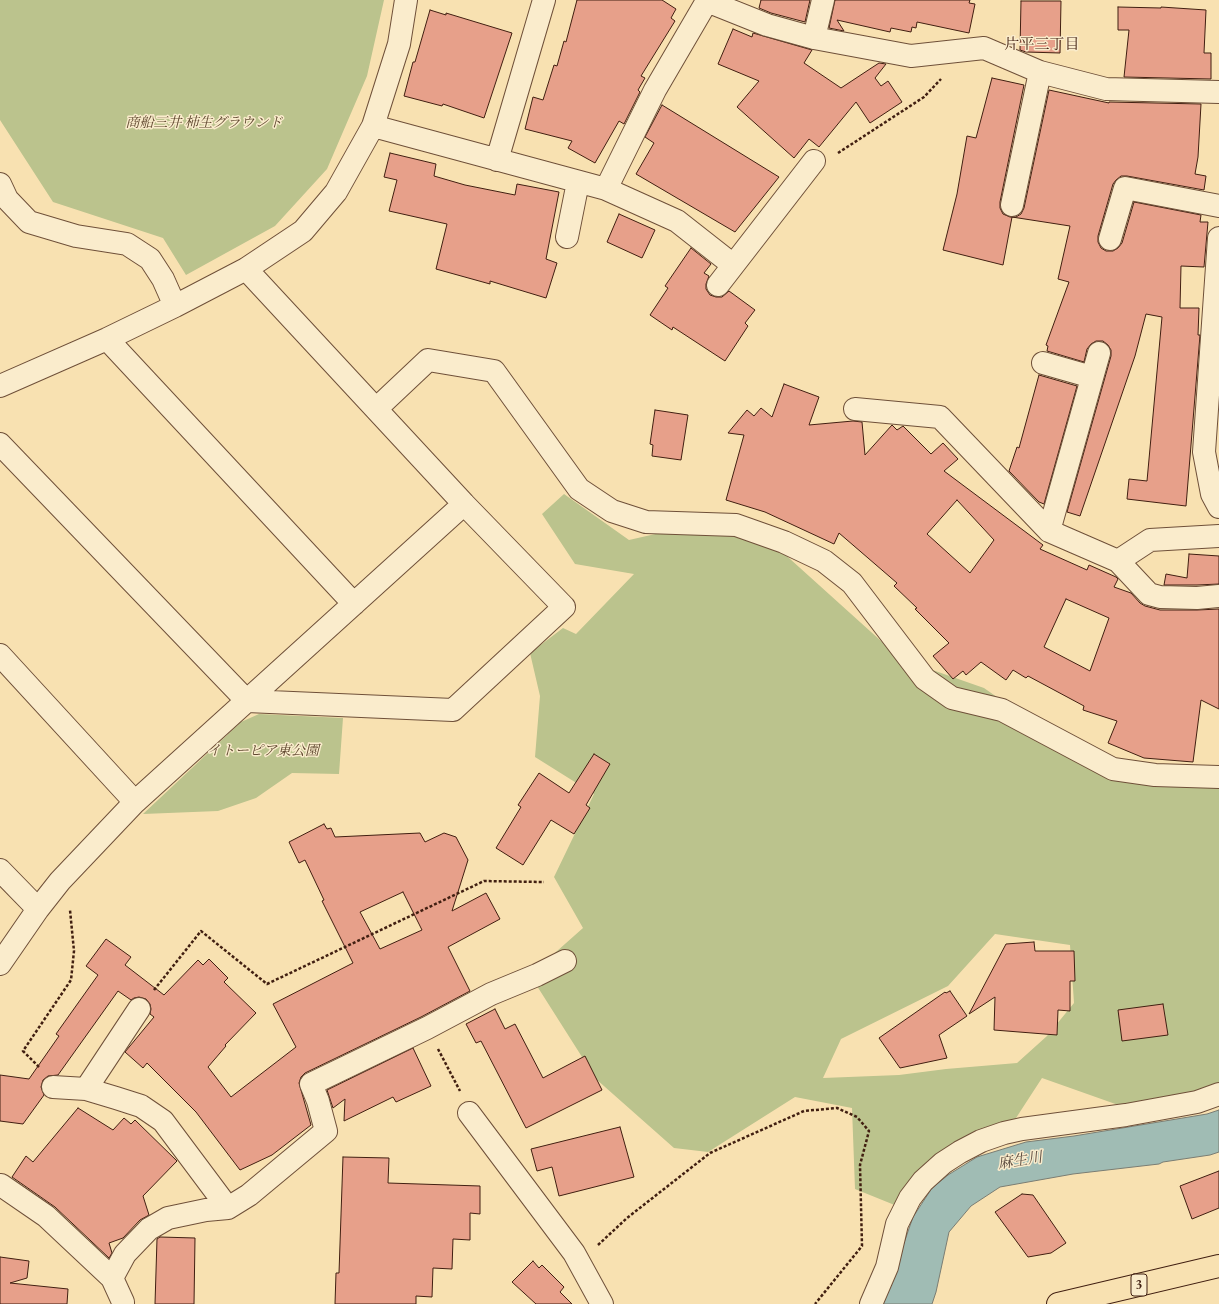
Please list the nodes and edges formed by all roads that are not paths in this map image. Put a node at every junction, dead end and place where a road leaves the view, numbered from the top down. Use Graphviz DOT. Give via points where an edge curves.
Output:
graph roads {
  1 [pos="406,0"];
  2 [pos="544,0"];
  3 [pos="823,0"];
  4 [pos="814,38"];
  5 [pos="1040,72"];
  6 [pos="1219,92"];
  7 [pos="372,126"];
  8 [pos="497,160"];
  9 [pos="814,161"];
  10 [pos="578,182"];
  11 [pos="0,184"];
  12 [pos="606,189"];
  13 [pos="1012,205"];
  14 [pos="1219,206"];
  15 [pos="567,237"];
  16 [pos="1219,238"];
  17 [pos="1110,239"];
  18 [pos="732,265"];
  19 [pos="246,270"];
  20 [pos="718,285"];
  21 [pos="175,306"];
  22 [pos="1216,338"];
  23 [pos="107,339"];
  24 [pos="1099,353"];
  25 [pos="1043,363"];
  26 [pos="1092,377"];
  27 [pos="0,386"];
  28 [pos="376,409"];
  29 [pos="855,409"];
  30 [pos="0,444"];
  31 [pos="464,504"];
  32 [pos="1219,507"];
  33 [pos="1049,531"];
  34 [pos="1219,536"];
  35 [pos="1118,561"];
  36 [pos="1219,596"];
  37 [pos="354,604"];
  38 [pos="0,654"];
  39 [pos="247,701"];
  40 [pos="1219,777"];
  41 [pos="135,802"];
  42 [pos="0,870"];
  43 [pos="38,909"];
  44 [pos="565,961"];
  45 [pos="0,964"];
  46 [pos="139,1009"];
  47 [pos="53,1087"];
  48 [pos="86,1089"];
  49 [pos="1219,1094"];
  50 [pos="466,1104"];
  51 [pos="1,1185"];
  52 [pos="228,1208"];
  53 [pos="1219,1266"];
  54 [pos="112,1278"];
  55 [pos="123,1304"];
  56 [pos="602,1304"];
  57 [pos="871,1304"];
  58 [pos="1058,1304"];
  1 -- 7 [label="street" via="399,44"];
  2 -- 8 [label="street"];
  3 -- 4 [label="street"];
  4 -- 5 [label="street" via="911,56 984,48"];
  4 -- 12 [label="street" via="767,25 707,1 655,90"];
  5 -- 6 [label="street" via="1106,89"];
  5 -- 13 [label="street"];
  7 -- 8 [label="street"];
  7 -- 19 [label="street" via="336,192 302,231"];
  8 -- 10 [label="street"];
  9 -- 18 [label="street"];
  10 -- 12 [label="street"];
  10 -- 15 [label="street"];
  11 -- 21 [label="street" via="7,199 29,222 76,236 127,244 150,259 163,279"];
  12 -- 18 [label="street" via="676,221"];
  14 -- 17 [label="street" via="1125,188"];
  16 -- 22 [label="street"];
  18 -- 20 [label="street"];
  19 -- 21 [label="street"];
  19 -- 28 [label="street"];
  21 -- 23 [label="street"];
  22 -- 32 [label="street" via="1204,452 1212,494"];
  23 -- 27 [label="street"];
  23 -- 37 [label="street"];
  24 -- 26 [label="street"];
  25 -- 26 [label="street"];
  26 -- 33 [label="street"];
  28 -- 31 [label="street"];
  28 -- 40 [label="street" via="428,360 494,371 579,489 612,511 646,522 736,525 784,542 824,561 852,583 925,679 952,698 1002,710 1113,769 1155,775"];
  29 -- 33 [label="street" via="940,417"];
  30 -- 39 [label="street"];
  31 -- 37 [label="street"];
  31 -- 39 [label="street" via="564,607 453,710"];
  33 -- 35 [label="street"];
  34 -- 35 [label="street" via="1150,540"];
  35 -- 36 [label="street" via="1149,594 1160,597"];
  37 -- 39 [label="street"];
  38 -- 41 [label="street"];
  39 -- 41 [label="street"];
  41 -- 43 [label="street" via="60,881"];
  42 -- 43 [label="street"];
  43 -- 45 [label="street"];
  44 -- 52 [label="street" via="491,994 311,1084 326,1131 249,1195"];
  46 -- 48 [label="street"];
  47 -- 48 [label="street"];
  48 -- 52 [label="street" via="141,1106 163,1121"];
  49 -- 57 [label="street" via="1197,1102 1126,1115 1004,1133 960,1152 923,1181 910,1198 897,1224 887,1267"];
  50 -- 56 [label="street" via="574,1253"];
  51 -- 54 [label="street" via="46,1216"];
  52 -- 54 [label="street" via="168,1218 150,1229 125,1254"];
  53 -- 58 [label="main road, 3"];
  54 -- 55 [label="street"];
}
